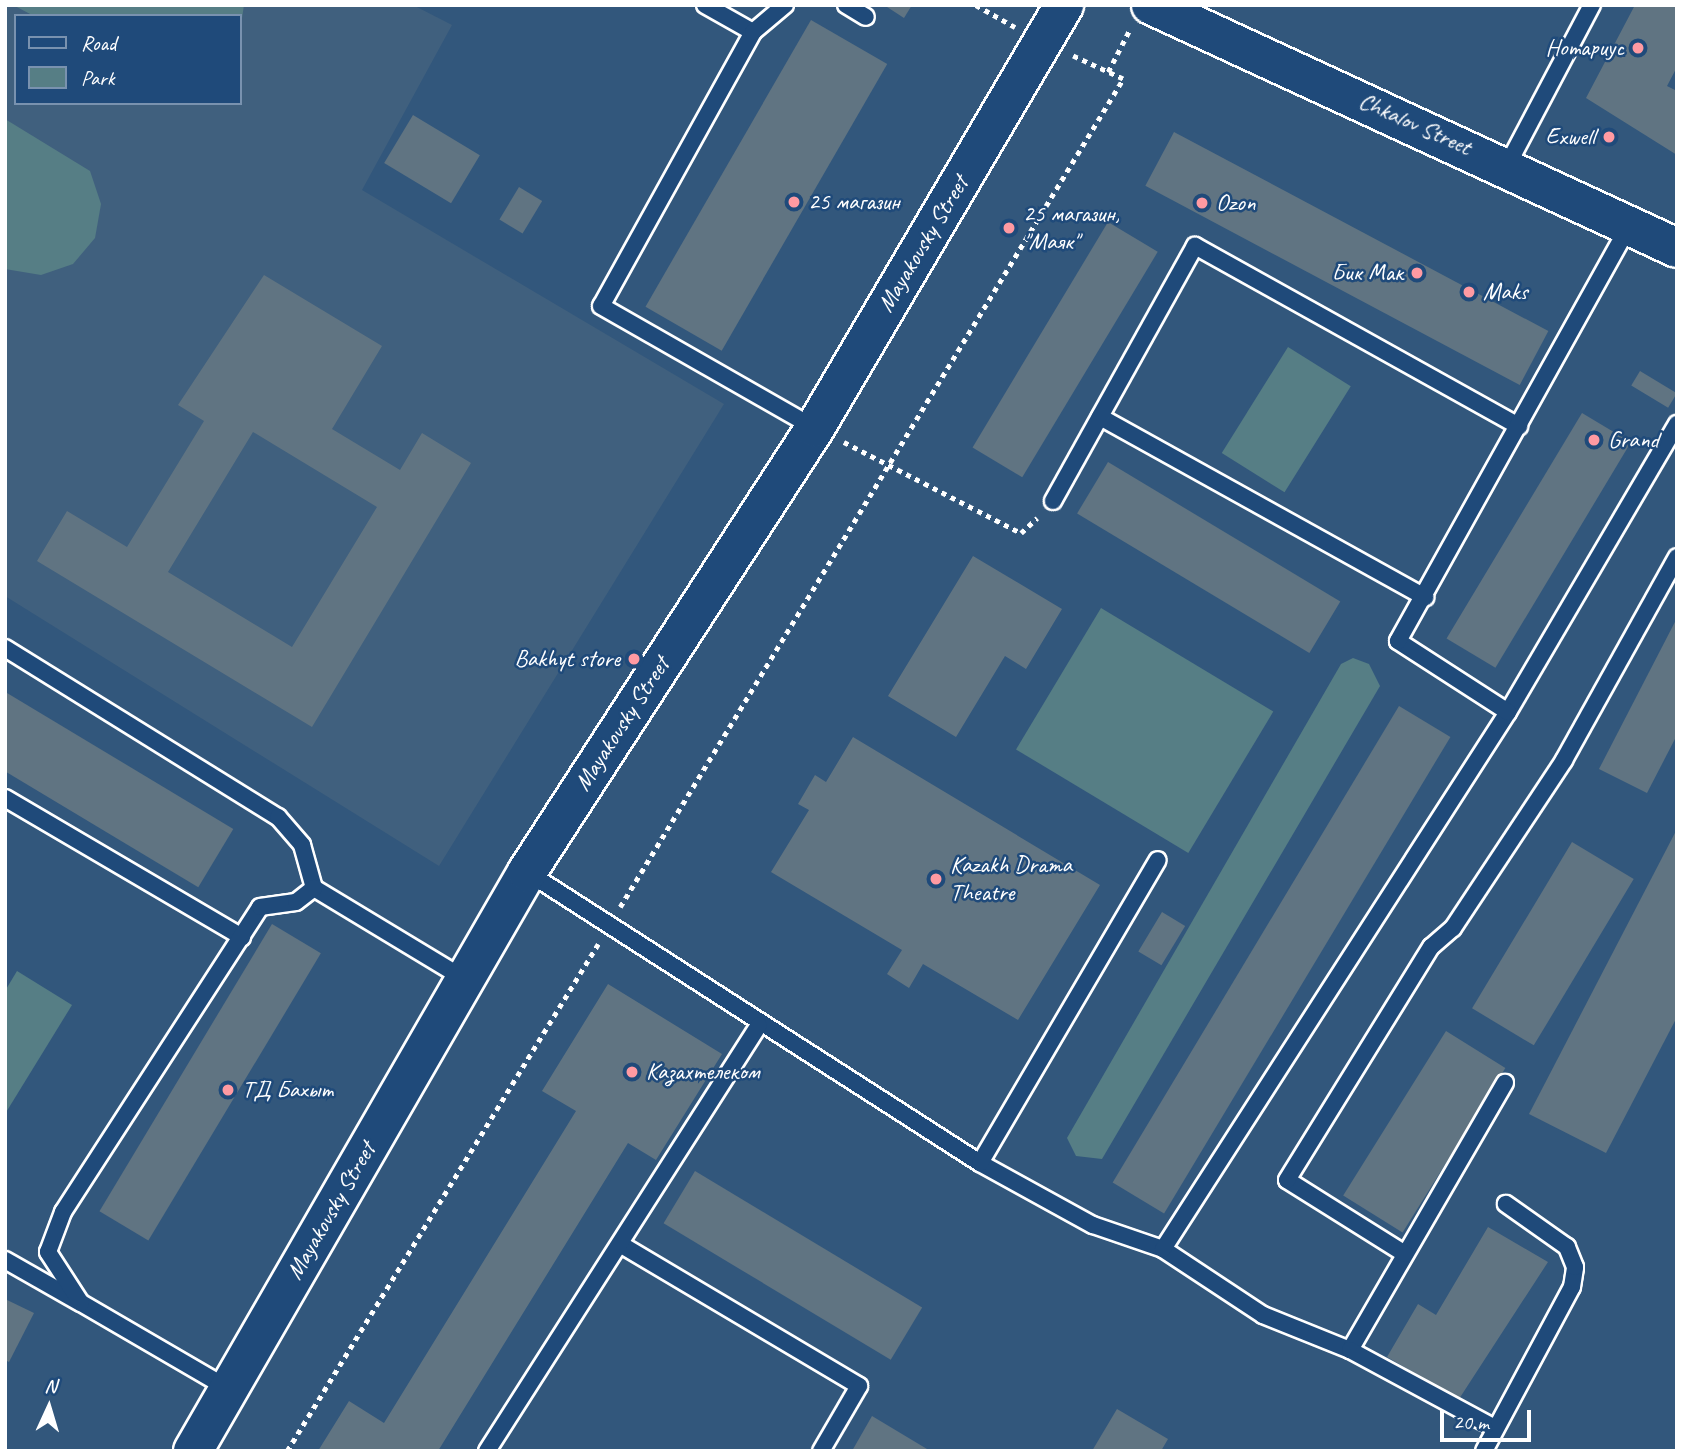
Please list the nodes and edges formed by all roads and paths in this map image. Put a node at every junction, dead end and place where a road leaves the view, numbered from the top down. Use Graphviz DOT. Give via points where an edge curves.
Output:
graph roads {
  1 [pos="705,5"];
  2 [pos="785,5"];
  3 [pos="846,5"];
  4 [pos="1064,5"];
  5 [pos="1592,5"];
  6 [pos="1144,11"];
  7 [pos="866,17"];
  8 [pos="753,32"];
  9 [pos="1507,166"];
  10 [pos="1630,224"];
  11 [pos="1677,248"];
  12 [pos="1100,417"];
  13 [pos="1677,424"];
  14 [pos="1519,426"];
  15 [pos="815,428"];
  16 [pos="890,465"];
  17 [pos="1053,501"];
  18 [pos="1677,557"];
  19 [pos="1425,597"];
  20 [pos="5,648"];
  21 [pos="1508,712"];
  22 [pos="5,798"];
  23 [pos="1158,860"];
  24 [pos="527,872"];
  25 [pos="314,888"];
  26 [pos="609,926"];
  27 [pos="242,937"];
  28 [pos="465,979"];
  29 [pos="759,1025"];
  30 [pos="1505,1083"];
  31 [pos="980,1163"];
  32 [pos="1506,1204"];
  33 [pos="620,1244"];
  34 [pos="1163,1249"];
  35 [pos="1405,1254"];
  36 [pos="5,1260"];
  37 [pos="81,1303"];
  38 [pos="1350,1350"];
  39 [pos="229,1389"];
  40 [pos="1495,1427"];
  41 [pos="193,1451"];
  42 [pos="287,1451"];
  43 [pos="486,1451"];
  44 [pos="821,1451"];
  45 [pos="1484,1451"];
  1 -- 8 [label="lane"];
  2 -- 8 [label="lane"];
  3 -- 7 [label="lane"];
  4 -- 15 [label="street, Mayakovsky Street"];
  5 -- 9 [label="lane"];
  6 -- 9 [label="street, Chkalov Street"];
  6 -- 16 [label="path" via="1108,72 1123,79"];
  8 -- 15 [label="lane" via="601,306"];
  9 -- 10 [label="street, Chkalov Street"];
  10 -- 11 [label="street, Chkalov Street"];
  10 -- 14 [label="lane"];
  12 -- 14 [label="lane" via="1195,246"];
  12 -- 17 [label="lane"];
  12 -- 19 [label="lane"];
  13 -- 21 [label="lane"];
  14 -- 19 [label="lane"];
  15 -- 16 [label="path"];
  15 -- 24 [label="street, Mayakovsky Street"];
  16 -- 17 [label="path" via="1021,534"];
  16 -- 26 [label="path"];
  18 -- 35 [label="lane" via="1564,760 1453,928 1431,947 1287,1180"];
  19 -- 21 [label="lane" via="1398,641"];
  20 -- 25 [label="lane" via="278,817 302,845"];
  21 -- 34 [label="lane"];
  22 -- 27 [label="lane"];
  23 -- 31 [label="lane"];
  24 -- 26 [label="lane"];
  24 -- 28 [label="street, Mayakovsky Street"];
  25 -- 27 [label="lane" via="296,902 260,907"];
  25 -- 28 [label="lane"];
  26 -- 29 [label="lane"];
  26 -- 42 [label="path"];
  27 -- 37 [label="lane" via="63,1212 48,1252"];
  28 -- 39 [label="street, Mayakovsky Street"];
  29 -- 31 [label="lane"];
  29 -- 33 [label="lane"];
  30 -- 35 [label="lane"];
  31 -- 34 [label="lane" via="1093,1225"];
  32 -- 40 [label="lane" via="1567,1247 1575,1267 1573,1287"];
  33 -- 43 [label="lane"];
  33 -- 44 [label="lane" via="859,1386"];
  34 -- 38 [label="lane" via="1263,1315"];
  35 -- 38 [label="lane"];
  36 -- 37 [label="lane"];
  37 -- 39 [label="lane"];
  38 -- 40 [label="lane"];
  39 -- 41 [label="street, Mayakovsky Street"];
  40 -- 45 [label="lane"];
}
